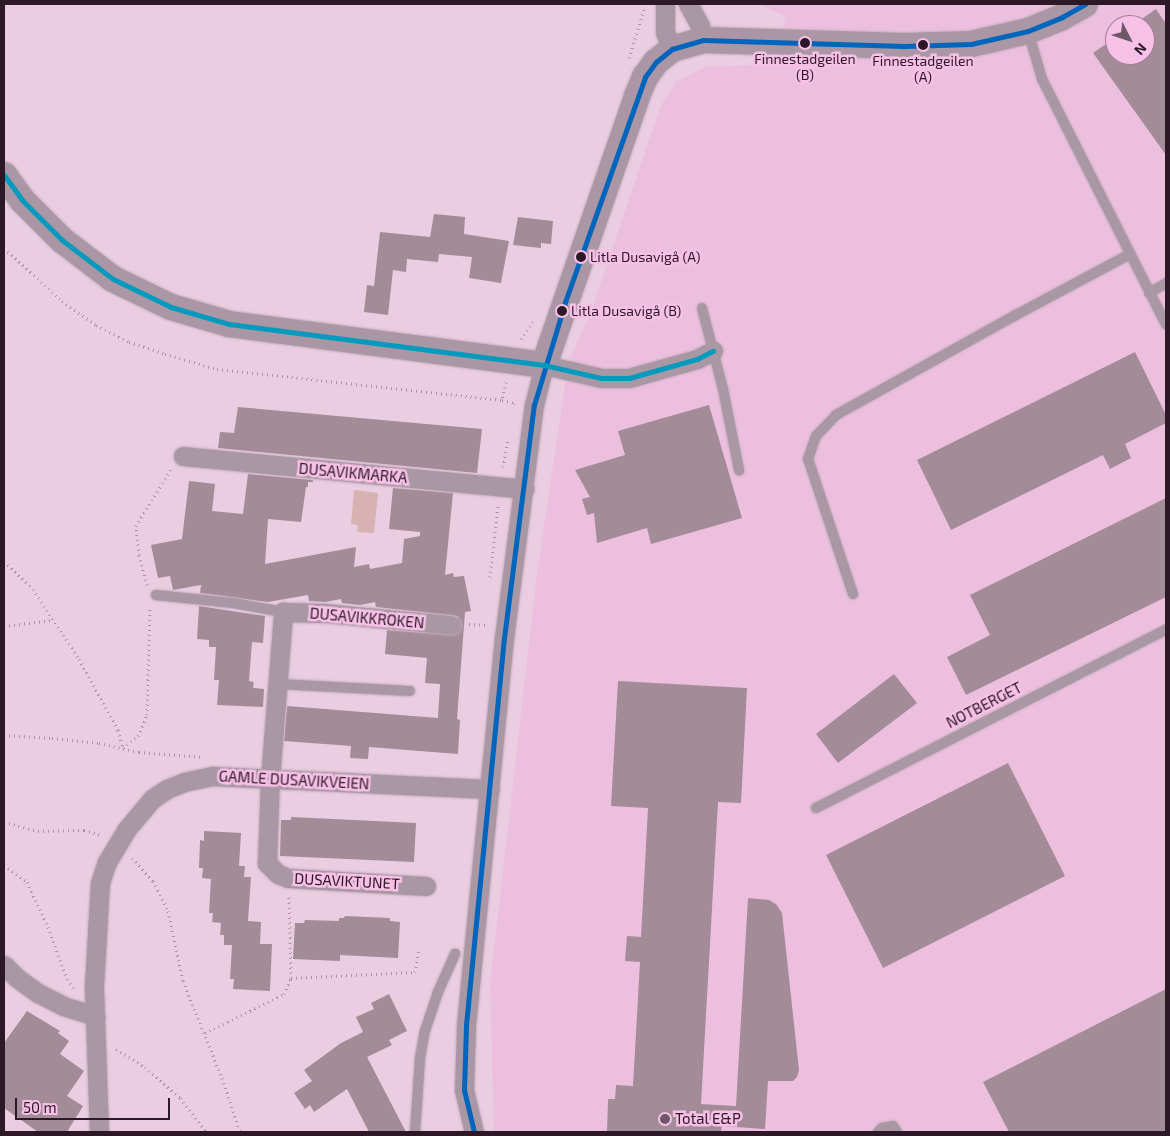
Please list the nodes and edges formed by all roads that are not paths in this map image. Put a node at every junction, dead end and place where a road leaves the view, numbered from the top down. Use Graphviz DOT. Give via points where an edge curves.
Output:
graph roads {
  1 [pos="665,4"];
  2 [pos="688,4"];
  3 [pos="1085,4"];
  4 [pos="1028,31"];
  5 [pos="703,40"];
  6 [pos="672,49"];
  7 [pos="4,176"];
  8 [pos="1130,254"];
  9 [pos="1166,283"];
  10 [pos="1149,293"];
  11 [pos="702,308"];
  12 [pos="1166,325"];
  13 [pos="713,351"];
  14 [pos="544,366"];
  15 [pos="183,456"];
  16 [pos="739,470"];
  17 [pos="524,489"];
  18 [pos="852,594"];
  19 [pos="151,595"];
  20 [pos="283,612"];
  21 [pos="451,625"];
  22 [pos="1166,630"];
  23 [pos="278,684"];
  24 [pos="410,691"];
  25 [pos="270,779"];
  26 [pos="490,789"];
  27 [pos="816,808"];
  28 [pos="426,886"];
  29 [pos="455,954"];
  30 [pos="8,977"];
  31 [pos="95,1016"];
  32 [pos="99,1132"];
  33 [pos="415,1132"];
  34 [pos="474,1132"];
  35 [pos="878,1132"];
  36 [pos="897,1132"];
  1 -- 6 [label="street" via="664,32"];
  2 -- 5 [label="street" via="700,26"];
  3 -- 4 [label="main road"];
  4 -- 5 [label="main road" via="971,44 942,46"];
  4 -- 8 [label="lane" via="1042,79"];
  5 -- 6 [label="main road"];
  6 -- 14 [label="main road" via="656,62 637,96"];
  7 -- 14 [label="main road" via="22,200 62,240 113,279 171,307 229,324"];
  8 -- 10 [label="lane"];
  8 -- 18 [label="lane" via="836,415 816,436 808,459"];
  9 -- 10 [label="lane"];
  10 -- 12 [label="lane"];
  11 -- 13 [label="lane"];
  13 -- 14 [label="street" via="697,359 629,378 593,377"];
  13 -- 16 [label="lane" via="724,389"];
  14 -- 17 [label="street" via="534,405"];
  15 -- 17 [label="street, DUSAVIKMARKA"];
  17 -- 26 [label="street" via="504,638"];
  19 -- 20 [label="lane, DUSAVIKKROKEN"];
  20 -- 21 [label="street, DUSAVIKKROKEN"];
  20 -- 23 [label="street"];
  22 -- 27 [label="lane, NOTBERGET"];
  23 -- 24 [label="lane"];
  23 -- 25 [label="street"];
  25 -- 26 [label="street, GAMLE DUSAVIKVEIEN"];
  25 -- 28 [label="street, DUSAVIKTUNET" via="268,863 278,874 288,878"];
  25 -- 31 [label="street, GAMLE DUSAVIKVEIEN" via="212,776 184,782 167,789 140,811 107,862 100,883"];
  26 -- 34 [label="street" via="466,1025 464,1090"];
  29 -- 33 [label="lane" via="441,983 425,1031"];
  30 -- 31 [label="street" via="63,1006"];
  31 -- 32 [label="street, GAMLE DUSAVIKVEIEN"];
  35 -- 36 [label="lane" via="893,1126"];
}
